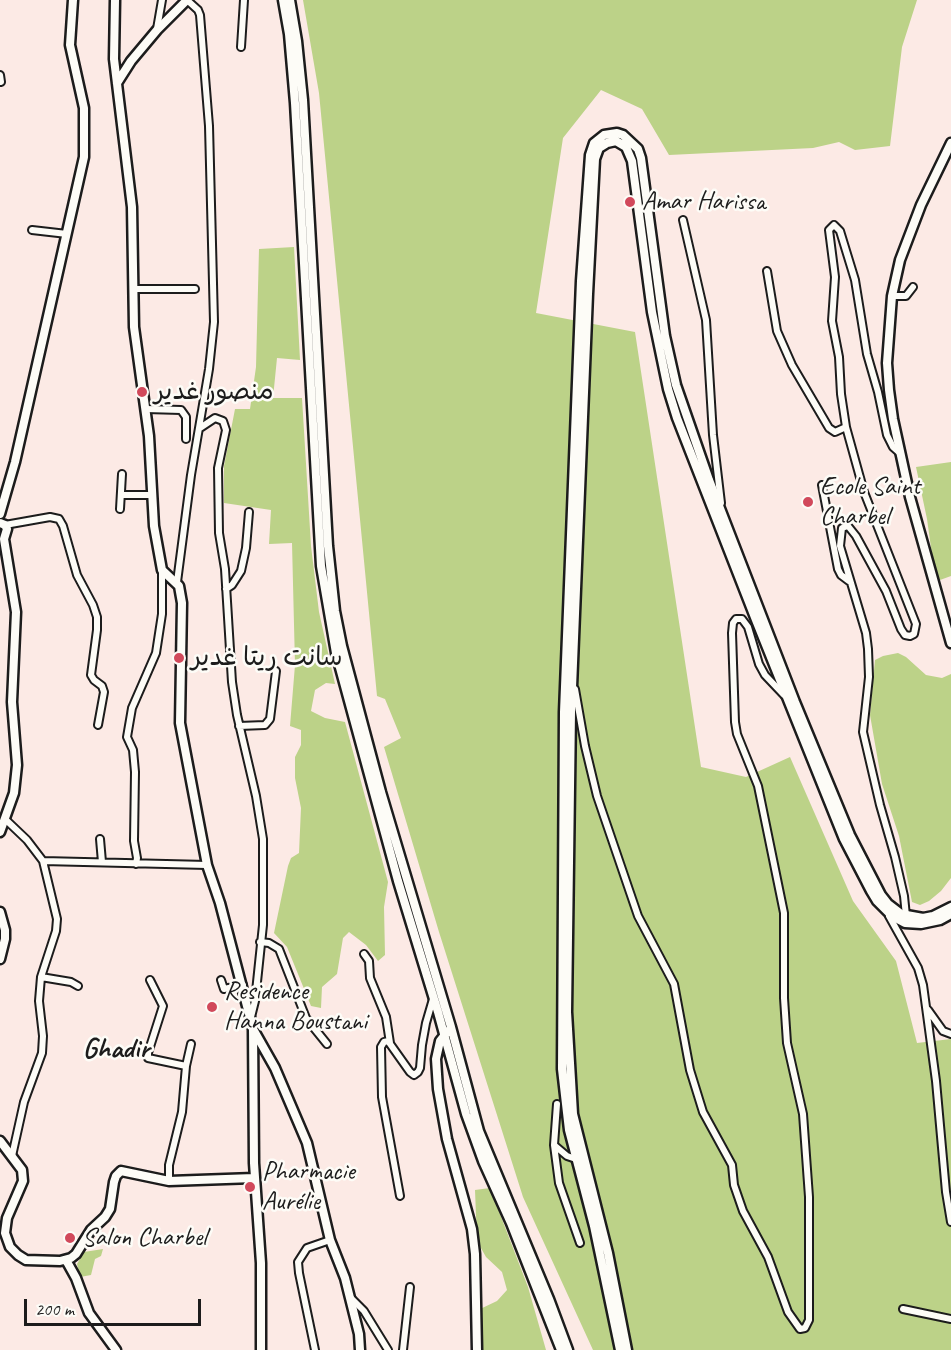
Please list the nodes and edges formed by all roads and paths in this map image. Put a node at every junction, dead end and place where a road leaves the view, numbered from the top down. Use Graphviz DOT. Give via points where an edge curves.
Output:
graph roads {
  1 [pos="73,0"];
  2 [pos="115,0"];
  3 [pos="162,0"];
  4 [pos="187,0"];
  5 [pos="244,0"];
  6 [pos="283,0"];
  7 [pos="290,0"];
  8 [pos="157,30"];
  9 [pos="241,47"];
  10 [pos="117,83"];
  11 [pos="951,143"];
  12 [pos="683,220"];
  13 [pos="33,231"];
  14 [pos="67,234"];
  15 [pos="767,272"];
  16 [pos="913,288"];
  17 [pos="133,289"];
  18 [pos="195,290"];
  19 [pos="892,296"];
  20 [pos="146,409"];
  21 [pos="846,427"];
  22 [pos="200,429"];
  23 [pos="186,439"];
  24 [pos="901,454"];
  25 [pos="122,474"];
  26 [pos="822,485"];
  27 [pos="121,495"];
  28 [pos="152,495"];
  29 [pos="120,509"];
  30 [pos="722,510"];
  31 [pos="249,512"];
  32 [pos="0,514"];
  33 [pos="2,524"];
  34 [pos="2,539"];
  35 [pos="162,570"];
  36 [pos="850,581"];
  37 [pos="177,582"];
  38 [pos="226,589"];
  39 [pos="951,643"];
  40 [pos="276,671"];
  41 [pos="573,671"];
  42 [pos="791,700"];
  43 [pos="98,725"];
  44 [pos="239,726"];
  45 [pos="5,819"];
  46 [pos="0,832"];
  47 [pos="100,839"];
  48 [pos="43,861"];
  49 [pos="102,862"];
  50 [pos="136,864"];
  51 [pos="207,865"];
  52 [pos="951,907"];
  53 [pos="0,912"];
  54 [pos="888,912"];
  55 [pos="951,914"];
  56 [pos="905,919"];
  57 [pos="260,942"];
  58 [pos="364,954"];
  59 [pos="0,959"];
  60 [pos="41,977"];
  61 [pos="150,980"];
  62 [pos="221,980"];
  63 [pos="78,986"];
  64 [pos="243,986"];
  65 [pos="439,987"];
  66 [pos="434,997"];
  67 [pos="928,1010"];
  68 [pos="251,1017"];
  69 [pos="451,1027"];
  70 [pos="253,1029"];
  71 [pos="445,1034"];
  72 [pos="951,1034"];
  73 [pos="390,1043"];
  74 [pos="191,1044"];
  75 [pos="327,1044"];
  76 [pos="186,1065"];
  77 [pos="557,1104"];
  78 [pos="0,1141"];
  79 [pos="554,1145"];
  80 [pos="12,1156"];
  81 [pos="576,1159"];
  82 [pos="254,1178"];
  83 [pos="169,1181"];
  84 [pos="400,1196"];
  85 [pos="951,1222"];
  86 [pos="330,1240"];
  87 [pos="580,1243"];
  88 [pos="66,1260"];
  89 [pos="410,1287"];
  90 [pos="350,1298"];
  91 [pos="903,1309"];
  92 [pos="951,1319"];
  93 [pos="116,1350"];
  94 [pos="261,1350"];
  95 [pos="315,1350"];
  96 [pos="360,1350"];
  97 [pos="388,1350"];
  98 [pos="403,1350"];
  99 [pos="477,1350"];
  100 [pos="561,1350"];
  101 [pos="568,1350"];
  102 [pos="620,1350"];
  103 [pos="627,1350"];
  1 -- 14 [label="main road" via="70,45 84,108 85,135 81,178"];
  2 -- 10 [label="main road"];
  3 -- 8 [label="street"];
  4 -- 8 [label="main road"];
  4 -- 22 [label="street" via="200,15 209,126 213,322"];
  5 -- 9 [label="street"];
  6 -- 66 [label="main road" via="293,84 324,584 336,653 356,730"];
  7 -- 65 [label="main road" via="303,100 335,611 353,693"];
  8 -- 10 [label="main road"];
  10 -- 17 [label="main road" via="132,207"];
  11 -- 19 [label="main road" via="909,235"];
  12 -- 30 [label="street" via="705,320"];
  13 -- 14 [label="street"];
  14 -- 32 [label="main road"];
  15 -- 21 [label="street" via="777,331 792,365 829,428 835,432"];
  16 -- 19 [label="street" via="906,297"];
  17 -- 18 [label="street"];
  17 -- 20 [label="main road" via="137,356"];
  19 -- 24 [label="main road" via="889,390"];
  20 -- 23 [label="street" via="181,410 186,417"];
  20 -- 28 [label="main road"];
  21 -- 24 [label="street" via="832,321 835,277 829,230 834,225 840,231 855,280 887,435"];
  21 -- 36 [label="street" via="864,492 915,616 914,634 905,635 901,629 886,591 856,536 845,526 840,533 840,546"];
  22 -- 37 [label="street"];
  22 -- 38 [label="street" via="215,418 223,421 226,430 218,468 219,533"];
  24 -- 39 [label="main road" via="909,497"];
  25 -- 27 [label="street"];
  26 -- 36 [label="street" via="838,568"];
  27 -- 28 [label="street"];
  27 -- 29 [label="street"];
  28 -- 35 [label="main road"];
  30 -- 42 [label="main road"];
  30 -- 81 [label="main road" via="694,439 669,358 641,158 638,149 623,135 604,135 594,142 590,155 564,712 562,1069"];
  31 -- 38 [label="street" via="241,570"];
  33 -- 34 [label="main road" via="7,532"];
  33 -- 43 [label="street" via="50,517 63,526 77,575 97,617 91,675 104,688"];
  34 -- 45 [label="main road" via="16,612 12,702 17,765 14,793"];
  35 -- 37 [label="main road"];
  35 -- 50 [label="street" via="159,639 132,708 127,737 135,772"];
  36 -- 56 [label="street" via="868,649 864,732 904,896"];
  37 -- 51 [label="main road" via="182,603 180,723"];
  38 -- 44 [label="street"];
  40 -- 44 [label="street" via="270,719 265,725"];
  41 -- 42 [label="main road" via="595,159 602,146 616,141 626,147 632,162 652,312 668,389 699,476"];
  41 -- 42 [label="street" via="597,796 638,916 674,984 690,1070 703,1112 732,1165 742,1211 768,1257 788,1312 800,1329 809,1320 809,1197 803,1114 787,1043 784,913 758,786 735,722 732,633 736,619 742,619 748,627 765,675"];
  41 -- 103 [label="main road" via="567,1012 571,1097"];
  42 -- 54 [label="main road" via="844,839 871,891"];
  42 -- 56 [label="main road" via="875,884 888,904"];
  44 -- 57 [label="street" via="263,839"];
  45 -- 46 [label="main road"];
  45 -- 48 [label="street"];
  47 -- 49 [label="street"];
  48 -- 49 [label="street"];
  48 -- 60 [label="street" via="57,919"];
  49 -- 50 [label="street"];
  50 -- 51 [label="street"];
  51 -- 64 [label="main road"];
  52 -- 56 [label="main road" via="933,916"];
  53 -- 59 [label="main road" via="5,930"];
  54 -- 56 [label="main road"];
  54 -- 67 [label="street" via="918,968"];
  55 -- 56 [label="main road" via="932,922"];
  57 -- 68 [label="street"];
  57 -- 75 [label="street" via="279,950 306,1018"];
  58 -- 73 [label="street" via="386,1017"];
  60 -- 63 [label="street"];
  60 -- 80 [label="street" via="42,1053 24,1102"];
  61 -- 76 [label="street" via="163,1006 148,1058"];
  62 -- 64 [label="street" via="224,989"];
  64 -- 68 [label="main road"];
  65 -- 66 [label="street"];
  65 -- 69 [label="main road"];
  66 -- 71 [label="main road"];
  66 -- 73 [label="street" via="418,1072 410,1072"];
  67 -- 72 [label="street" via="943,1031"];
  67 -- 85 [label="street"];
  68 -- 70 [label="main road"];
  69 -- 71 [label="main road"];
  69 -- 101 [label="main road" via="479,1131"];
  70 -- 82 [label="main road"];
  70 -- 86 [label="main road" via="275,1068 307,1143"];
  71 -- 99 [label="main road" via="437,1049 438,1089 447,1139 472,1228"];
  71 -- 100 [label="main road" via="475,1140"];
  73 -- 84 [label="street" via="386,1041 381,1047 382,1097"];
  74 -- 76 [label="street"];
  76 -- 83 [label="street"];
  77 -- 79 [label="street"];
  78 -- 80 [label="main road"];
  79 -- 81 [label="street"];
  79 -- 87 [label="street" via="559,1183"];
  80 -- 88 [label="main road" via="22,1170 23,1181 5,1225 10,1247 26,1260"];
  81 -- 102 [label="main road"];
  82 -- 83 [label="main road"];
  82 -- 94 [label="main road" via="261,1263"];
  83 -- 88 [label="main road" via="127,1171 118,1173 110,1209 76,1254"];
  86 -- 90 [label="main road"];
  86 -- 95 [label="street" via="307,1248 298,1262"];
  88 -- 93 [label="main road" via="88,1313"];
  89 -- 98 [label="street"];
  90 -- 96 [label="main road"];
  90 -- 97 [label="street" via="364,1311"];
  91 -- 92 [label="street"];
}
